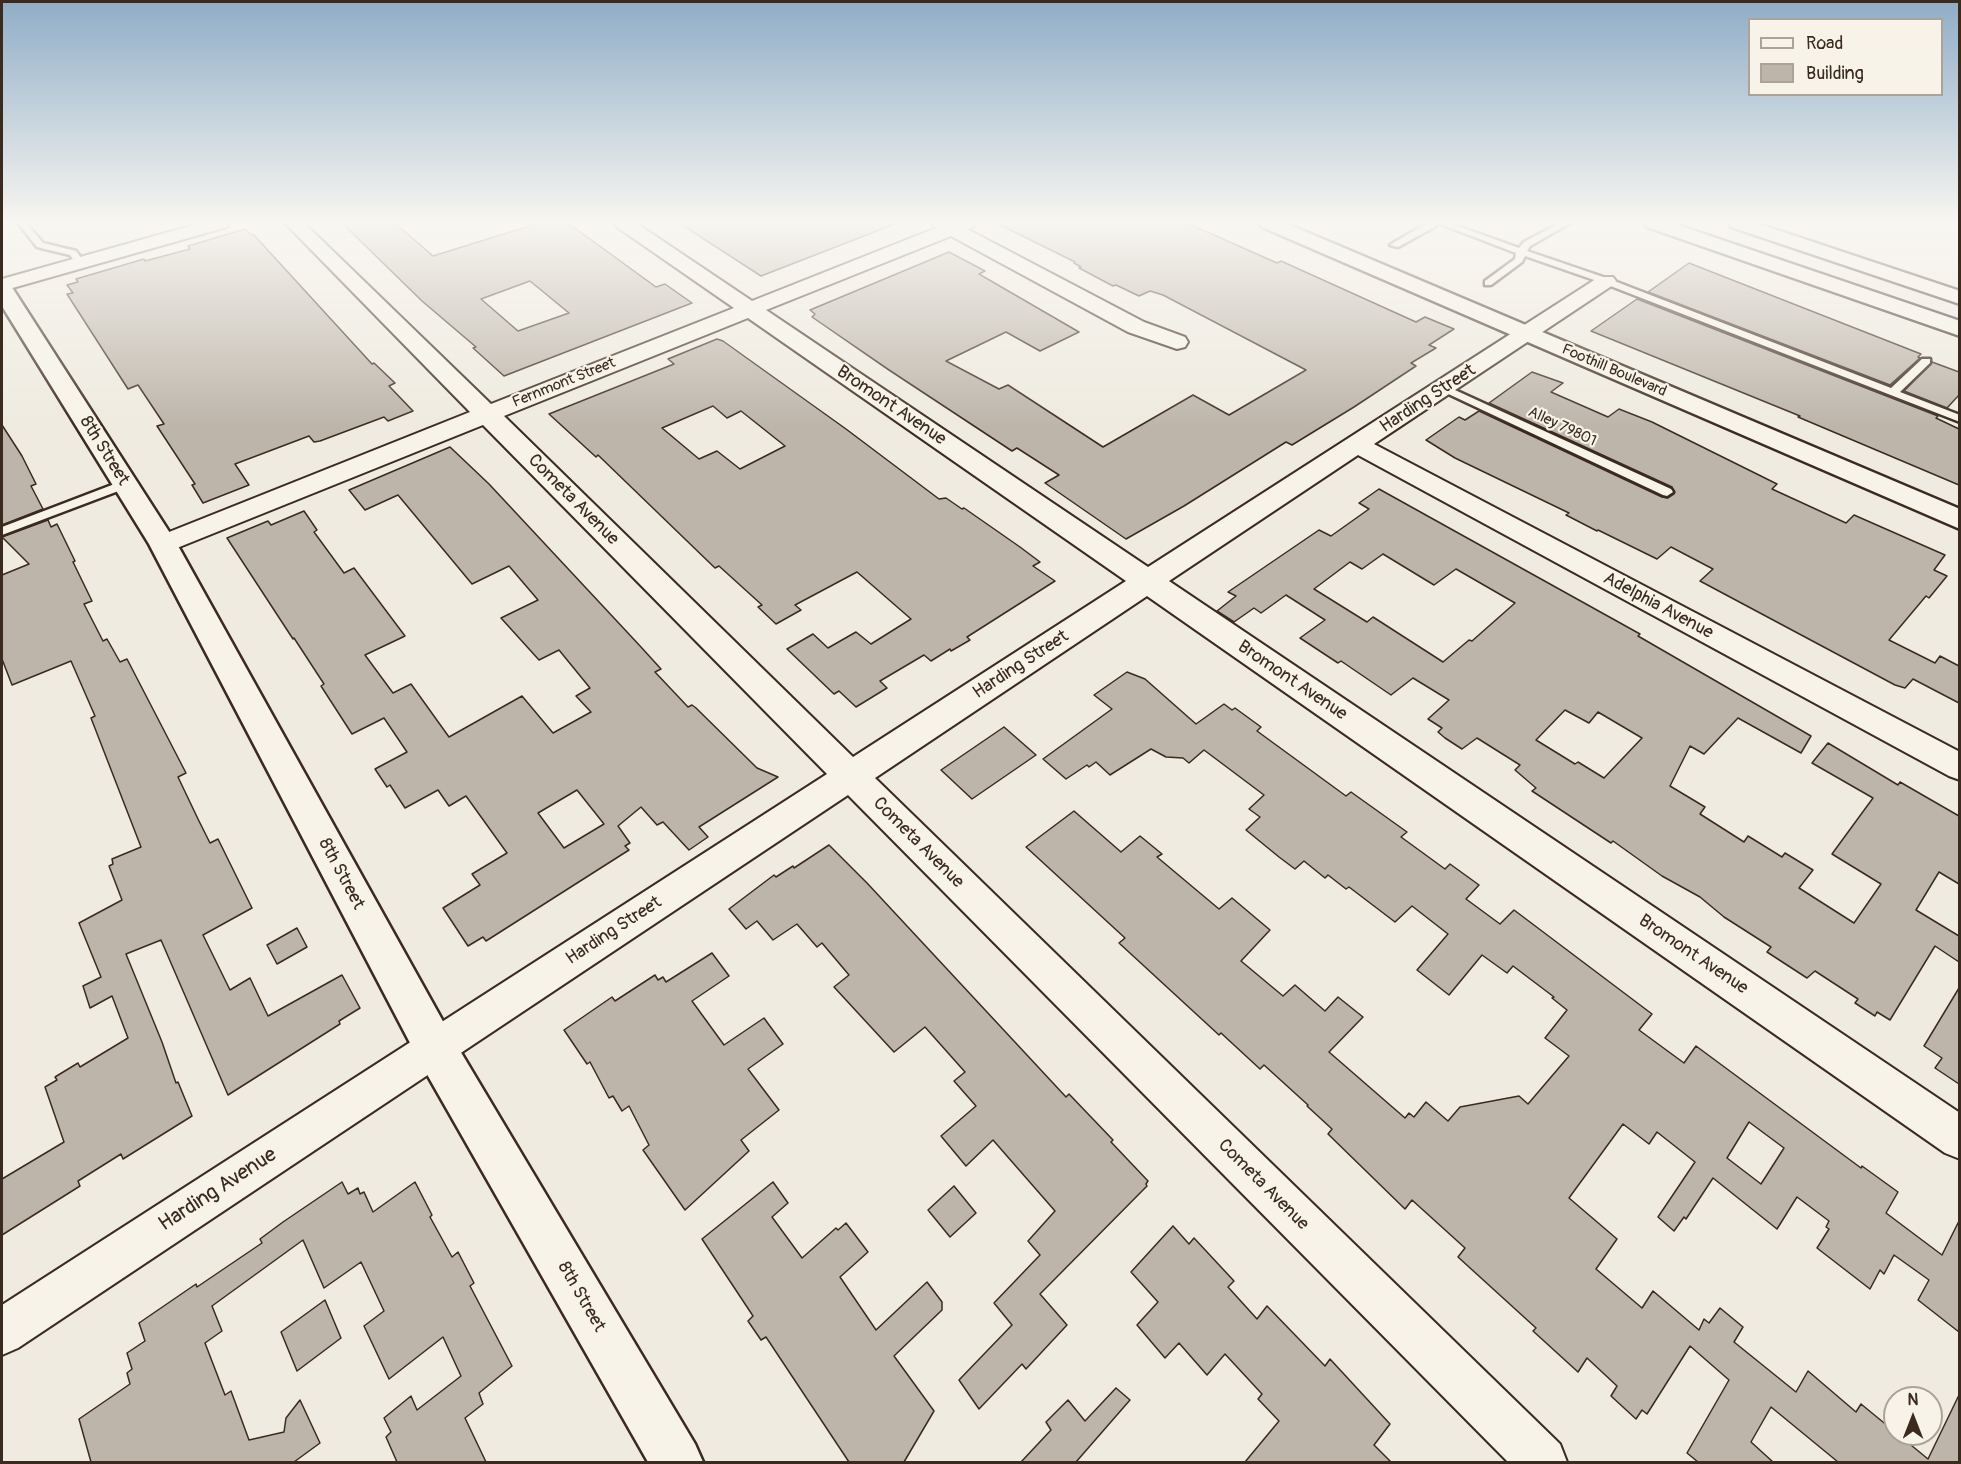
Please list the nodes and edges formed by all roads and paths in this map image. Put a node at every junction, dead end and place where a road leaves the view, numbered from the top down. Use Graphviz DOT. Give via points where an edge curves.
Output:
graph roads {
  1 [pos="5,291"];
  2 [pos="363,291"];
  3 [pos="724,291"];
  4 [pos="792,291"];
  5 [pos="1073,291"];
  6 [pos="1428,291"];
  7 [pos="1589,291"];
  8 [pos="1635,291"];
  9 [pos="1839,291"];
  10 [pos="1852,291"];
  11 [pos="1939,291"];
  12 [pos="1959,298"];
  13 [pos="750,309"];
  14 [pos="1959,329"];
  15 [pos="1527,334"];
  16 [pos="1959,341"];
  17 [pos="1177,342"];
  18 [pos="1926,361"];
  19 [pos="1444,388"];
  20 [pos="1894,392"];
  21 [pos="487,414"];
  22 [pos="1959,419"];
  23 [pos="1358,445"];
  24 [pos="125,484"];
  25 [pos="1667,492"];
  26 [pos="1959,520"];
  27 [pos="2,531"];
  28 [pos="163,544"];
  29 [pos="1148,582"];
  30 [pos="1959,767"];
  31 [pos="851,776"];
  32 [pos="435,1048"];
  33 [pos="1959,1138"];
  34 [pos="2,1332"];
  35 [pos="677,1462"];
  36 [pos="1542,1462"];
  1 -- 24 [label="main road, 8th Street"];
  2 -- 21 [label="street, Cometa Avenue"];
  3 -- 13 [label="street, Bromont Avenue"];
  4 -- 13 [label="street, Fernmont Street"];
  5 -- 17 [label="street" via="1136,327"];
  6 -- 15 [label="main road, Foothill Boulevard"];
  7 -- 15 [label="street, Harding Street"];
  8 -- 20 [label="lane"];
  9 -- 16 [label="main road"];
  10 -- 14 [label="main road"];
  11 -- 12 [label="main road"];
  13 -- 21 [label="street, Fernmont Street"];
  13 -- 29 [label="street, Bromont Avenue"];
  15 -- 19 [label="street, Harding Street"];
  15 -- 26 [label="main road, Foothill Boulevard"];
  18 -- 20 [label="lane"];
  19 -- 23 [label="street, Harding Street"];
  19 -- 25 [label="lane, Alley 79801"];
  20 -- 22 [label="lane"];
  21 -- 28 [label="street, Fernmont Street"];
  21 -- 31 [label="street, Cometa Avenue"];
  23 -- 29 [label="street, Harding Street"];
  23 -- 30 [label="street, Adelphia Avenue"];
  24 -- 27 [label="lane"];
  24 -- 28 [label="main road, 8th Street"];
  28 -- 32 [label="main road, 8th Street"];
  29 -- 31 [label="street, Harding Street"];
  29 -- 33 [label="street, Bromont Avenue"];
  31 -- 32 [label="street, Harding Street"];
  31 -- 36 [label="street, Cometa Avenue"];
  32 -- 34 [label="street, Harding Avenue"];
  32 -- 35 [label="main road, 8th Street"];
}
